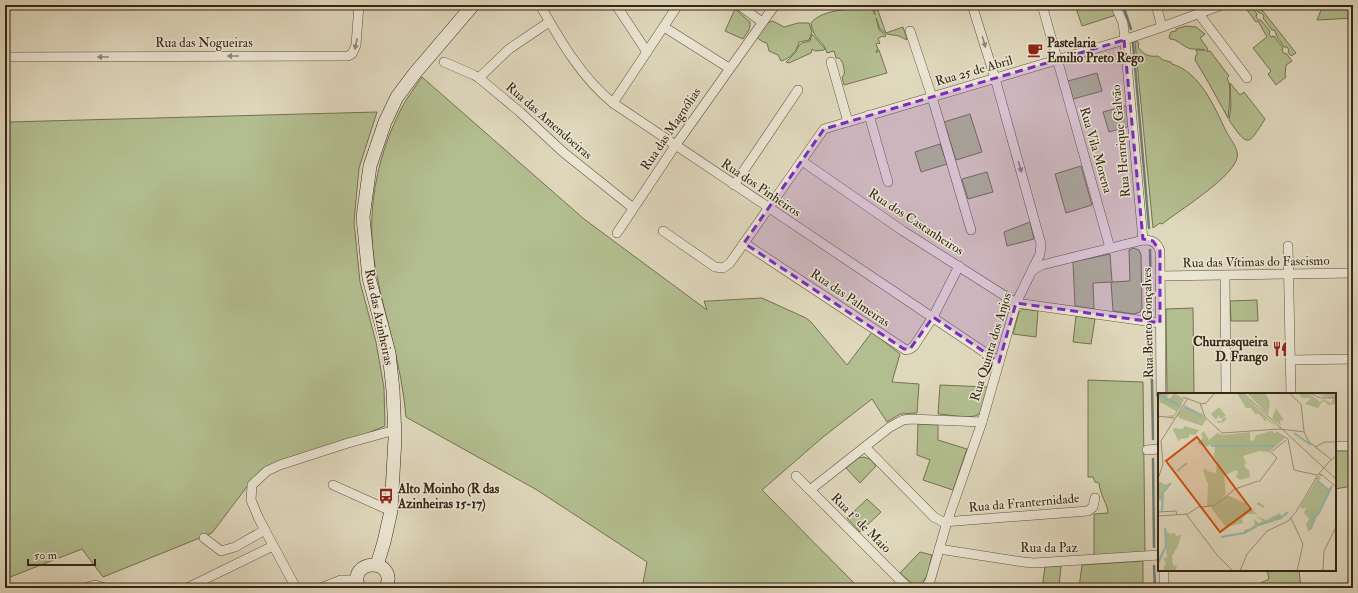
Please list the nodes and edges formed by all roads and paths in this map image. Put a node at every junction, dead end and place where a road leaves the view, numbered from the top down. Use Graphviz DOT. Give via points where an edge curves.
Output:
graph roads {
  1 [pos="359,5"];
  2 [pos="473,5"];
  3 [pos="540,5"];
  4 [pos="616,5"];
  5 [pos="739,5"];
  6 [pos="775,5"];
  7 [pos="972,5"];
  8 [pos="1042,5"];
  9 [pos="1115,5"];
  10 [pos="1156,5"];
  11 [pos="1222,5"];
  12 [pos="677,6"];
  13 [pos="1198,14"];
  14 [pos="550,22"];
  15 [pos="762,22"];
  16 [pos="664,27"];
  17 [pos="1162,27"];
  18 [pos="910,31"];
  19 [pos="1124,40"];
  20 [pos="647,52"];
  21 [pos="5,57"];
  22 [pos="1056,60"];
  23 [pos="444,62"];
  24 [pos="831,62"];
  25 [pos="729,68"];
  26 [pos="479,78"];
  27 [pos="995,78"];
  28 [pos="1247,78"];
  29 [pos="798,90"];
  30 [pos="932,97"];
  31 [pos="613,103"];
  32 [pos="869,115"];
  33 [pos="848,122"];
  34 [pos="675,146"];
  35 [pos="802,161"];
  36 [pos="888,182"];
  37 [pos="734,185"];
  38 [pos="633,208"];
  39 [pos="769,208"];
  40 [pos="663,230"];
  41 [pos="971,230"];
  42 [pos="616,233"];
  43 [pos="1143,240"];
  44 [pos="744,243"];
  45 [pos="1288,246"];
  46 [pos="1110,248"];
  47 [pos="959,266"];
  48 [pos="1032,271"];
  49 [pos="1353,273"];
  50 [pos="1289,274"];
  51 [pos="1160,276"];
  52 [pos="1225,276"];
  53 [pos="1016,303"];
  54 [pos="932,317"];
  55 [pos="1160,323"];
  56 [pos="1353,359"];
  57 [pos="1291,360"];
  58 [pos="999,362"];
  59 [pos="1161,393"];
  60 [pos="1226,393"];
  61 [pos="1291,393"];
  62 [pos="982,422"];
  63 [pos="395,430"];
  64 [pos="1336,446"];
  65 [pos="1353,446"];
  66 [pos="865,447"];
  67 [pos="1158,449"];
  68 [pos="1147,450"];
  69 [pos="796,476"];
  70 [pos="333,485"];
  71 [pos="810,490"];
  72 [pos="1095,498"];
  73 [pos="392,511"];
  74 [pos="947,522"];
  75 [pos="265,530"];
  76 [pos="204,538"];
  77 [pos="273,546"];
  78 [pos="939,549"];
  79 [pos="1158,555"];
  80 [pos="377,565"];
  81 [pos="1164,571"];
  82 [pos="358,584"];
  83 [pos="927,585"];
  84 [pos="85,588"];
  85 [pos="104,588"];
  86 [pos="187,588"];
  87 [pos="296,588"];
  88 [pos="321,588"];
  89 [pos="386,588"];
  90 [pos="908,588"];
  91 [pos="1164,588"];
  1 -- 21 [label="street, Rua das Nogueiras, one-way" via="356,45 352,54 348,56"];
  2 -- 63 [label="street, Rua das Azinheiras" via="397,97 385,122 370,166 363,217 369,278 389,353"];
  3 -- 14 [label="street, Rua dos Pinheiros"];
  4 -- 20 [label="street"];
  5 -- 15 [label="street"];
  6 -- 15 [label="street, Rua das Magnólias"];
  7 -- 27 [label="street, Rua Quinta dos Anjos, one-way"];
  8 -- 22 [label="street, Rua Vila Morena"];
  9 -- 19 [label="street, Rua Henrique Galvão" via="1123,23"];
  10 -- 17 [label="street"];
  11 -- 13 [label="street, Rua 25 de Abril"];
  12 -- 16 [label="street"];
  13 -- 17 [label="street, Rua 25 de Abril"];
  13 -- 28 [label="street"];
  14 -- 26 [label="street" via="509,49"];
  14 -- 31 [label="street, Rua dos Pinheiros" via="582,73"];
  15 -- 25 [label="street, Rua das Magnólias"];
  16 -- 20 [label="street"];
  16 -- 25 [label="street"];
  17 -- 19 [label="street, Rua 25 de Abril"];
  18 -- 30 [label="street"];
  19 -- 22 [label="street, Rua 25 de Abril"];
  19 -- 43 [label="street, Rua Henrique Galvão"];
  20 -- 31 [label="street"];
  22 -- 27 [label="street, Rua 25 de Abril"];
  22 -- 46 [label="street, Rua Vila Morena"];
  23 -- 26 [label="street, Rua das Amendoeiras"];
  24 -- 33 [label="street"];
  25 -- 34 [label="street, Rua das Magnólias"];
  26 -- 38 [label="street, Rua das Amendoeiras" via="563,152"];
  27 -- 30 [label="street, Rua 25 de Abril"];
  27 -- 48 [label="street, Rua Quinta dos Anjos, one-way" via="1041,244 1040,254"];
  29 -- 37 [label="street"];
  30 -- 32 [label="street, Rua 25 de Abril"];
  30 -- 41 [label="street"];
  31 -- 34 [label="street, Rua dos Pinheiros"];
  32 -- 33 [label="street, Rua 25 de Abril"];
  32 -- 36 [label="street"];
  33 -- 35 [label="street, Rua 25 de Abril" via="824,129"];
  34 -- 37 [label="street, Rua dos Pinheiros"];
  34 -- 38 [label="street, Rua das Magnólias"];
  35 -- 39 [label="street"];
  35 -- 47 [label="street, Rua dos Castanheiros" via="903,231"];
  37 -- 39 [label="street, Rua dos Pinheiros"];
  38 -- 42 [label="street, Rua das Magnólias"];
  39 -- 44 [label="street"];
  39 -- 54 [label="street, Rua dos Pinheiros"];
  40 -- 44 [label="street" via="716,268 728,265"];
  43 -- 46 [label="street"];
  43 -- 51 [label="street, Rua Bento Gonçalves" via="1153,241 1160,251"];
  44 -- 54 [label="street, Rua das Palmeiras" via="904,349 908,350 914,346"];
  45 -- 50 [label="street"];
  46 -- 48 [label="street" via="1042,265"];
  47 -- 53 [label="street, Rua dos Castanheiros"];
  47 -- 54 [label="street"];
  48 -- 53 [label="street, Rua Quinta dos Anjos"];
  49 -- 50 [label="street, Rua das Vítimas do Fascismo"];
  50 -- 52 [label="street, Rua das Vítimas do Fascismo"];
  50 -- 57 [label="street"];
  51 -- 52 [label="street, Rua das Vítimas do Fascismo"];
  51 -- 55 [label="street, Rua Bento Gonçalves"];
  52 -- 60 [label="street"];
  53 -- 55 [label="street"];
  53 -- 58 [label="street, Rua Quinta dos Anjos"];
  54 -- 58 [label="street, Rua dos Pinheiros"];
  55 -- 59 [label="street, Rua Bento Gonçalves"];
  56 -- 57 [label="street"];
  57 -- 61 [label="street"];
  58 -- 62 [label="street, Rua Quinta dos Anjos"];
  62 -- 66 [label="street" via="903,420"];
  62 -- 74 [label="street, Rua Quinta dos Anjos"];
  63 -- 73 [label="street, Rua das Azinheiras"];
  63 -- 75 [label="street" via="267,471 252,485 251,491 252,500"];
  64 -- 65 [label="street"];
  66 -- 71 [label="street"];
  66 -- 74 [label="street" via="934,517"];
  67 -- 68 [label="street"];
  69 -- 71 [label="street, Rua 1º de Maio"];
  70 -- 73 [label="street"];
  71 -- 90 [label="street, Rua 1º de Maio"];
  72 -- 74 [label="street, Rua da Franternidade" via="1088,511"];
  73 -- 80 [label="street, Rua das Azinheiras"];
  74 -- 78 [label="street, Rua Quinta dos Anjos"];
  75 -- 76 [label="street" via="221,551"];
  75 -- 77 [label="street"];
  77 -- 86 [label="street"];
  77 -- 87 [label="street"];
  78 -- 79 [label="street, Rua da Paz" via="1034,563"];
  78 -- 83 [label="street, Rua Quinta dos Anjos"];
  80 -- 82 [label="street" via="366,566 361,570"];
  80 -- 89 [label="street" via="386,571 388,576"];
  81 -- 91 [label="street"];
  82 -- 88 [label="street" via="342,580"];
  84 -- 85 [label="street" via="95,585"];
}
